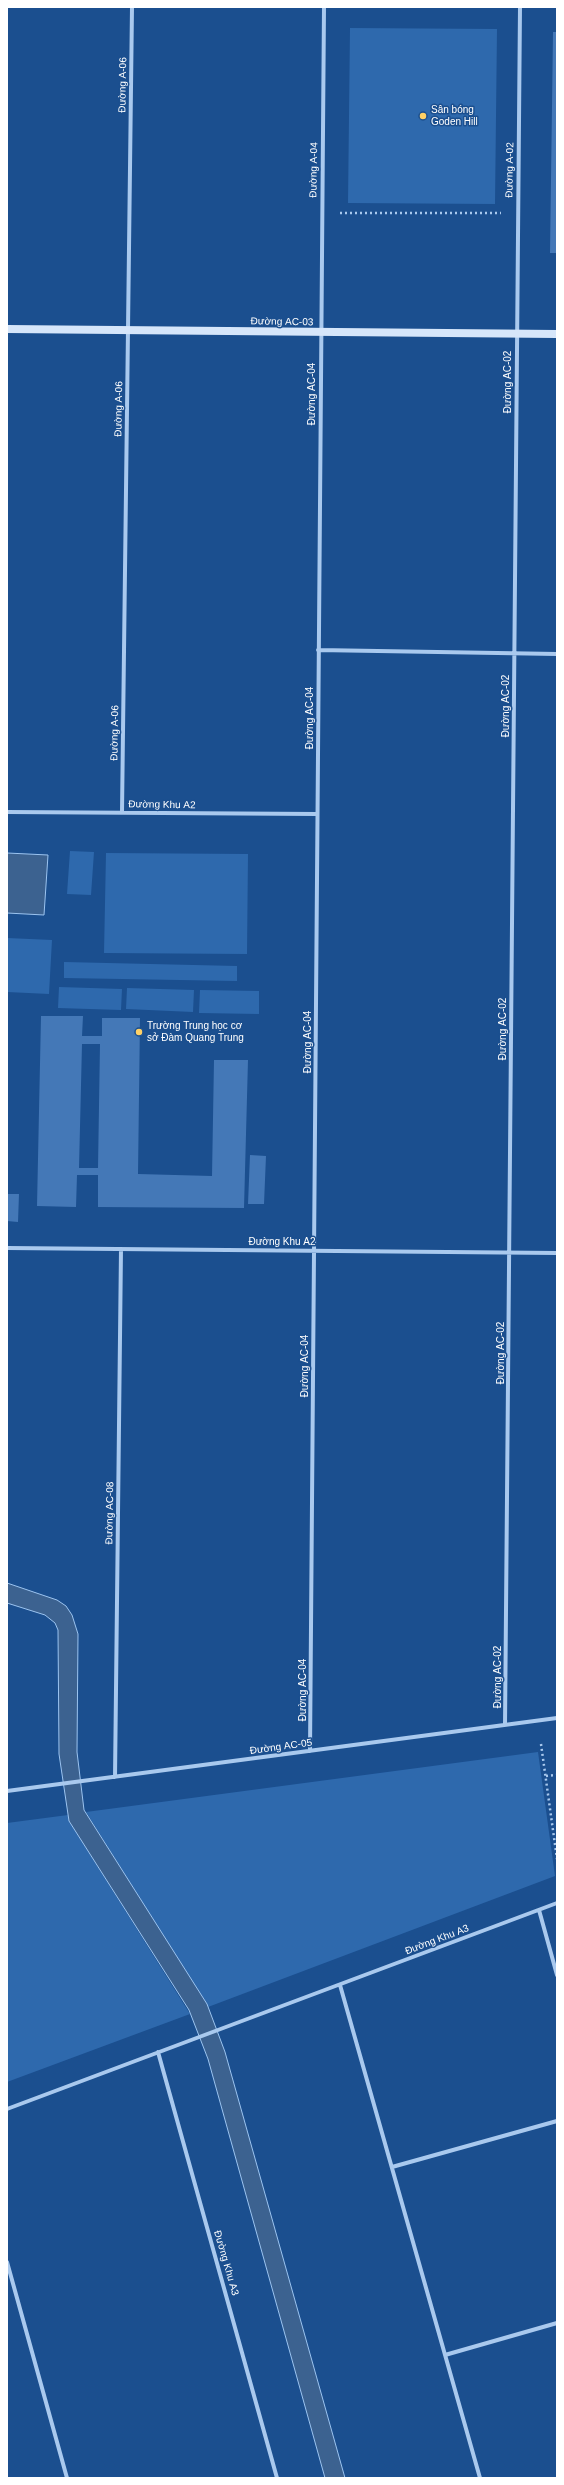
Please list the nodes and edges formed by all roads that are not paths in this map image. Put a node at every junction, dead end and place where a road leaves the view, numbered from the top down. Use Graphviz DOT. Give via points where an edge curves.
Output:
graph roads {
  1 [pos="132,7"];
  2 [pos="324,7"];
  3 [pos="520,7"];
  4 [pos="7,329"];
  5 [pos="128,330"];
  6 [pos="321,333"];
  7 [pos="517,334"];
  8 [pos="557,334"];
  9 [pos="318,650"];
  10 [pos="514,654"];
  11 [pos="557,654"];
  12 [pos="7,812"];
  13 [pos="122,812"];
  14 [pos="317,814"];
  15 [pos="7,1248"];
  16 [pos="120,1249"];
  17 [pos="314,1250"];
  18 [pos="509,1253"];
  19 [pos="557,1253"];
  20 [pos="557,1718"];
  21 [pos="505,1725"];
  22 [pos="310,1751"];
  23 [pos="115,1777"];
  24 [pos="7,1791"];
  25 [pos="557,1903"];
  26 [pos="539,1910"];
  27 [pos="557,1975"];
  28 [pos="340,1985"];
  29 [pos="158,2052"];
  30 [pos="7,2109"];
  31 [pos="557,2121"];
  32 [pos="392,2167"];
  33 [pos="7,2262"];
  34 [pos="557,2323"];
  35 [pos="445,2355"];
  36 [pos="67,2478"];
  37 [pos="277,2478"];
  38 [pos="480,2478"];
  1 -- 5 [label="street, Đường A-06"];
  2 -- 6 [label="street, Đường A-04"];
  3 -- 7 [label="street, Đường A-02"];
  4 -- 5 [label="street, Đường AC-03"];
  5 -- 6 [label="street, Đường AC-03"];
  5 -- 13 [label="street, Đường A-06"];
  6 -- 7 [label="street, Đường AC-03"];
  6 -- 9 [label="street, Đường AC-04"];
  7 -- 8 [label="street, Đường AC-03"];
  7 -- 10 [label="street, Đường AC-02"];
  9 -- 10 [label="street"];
  9 -- 14 [label="street, Đường AC-04"];
  10 -- 11 [label="street"];
  10 -- 18 [label="street, Đường AC-02"];
  12 -- 13 [label="street, Đường Khu A2"];
  13 -- 14 [label="street, Đường Khu A2"];
  14 -- 17 [label="street, Đường AC-04"];
  15 -- 16 [label="street, Đường Khu A2"];
  16 -- 17 [label="street, Đường Khu A2"];
  16 -- 23 [label="street, Đường AC-08"];
  17 -- 18 [label="street, Đường Khu A2"];
  17 -- 22 [label="street, Đường AC-04"];
  18 -- 19 [label="street, Đường Khu A2"];
  18 -- 21 [label="street, Đường AC-02"];
  20 -- 21 [label="street, Đường AC-05"];
  21 -- 22 [label="street, Đường AC-05"];
  22 -- 23 [label="street, Đường AC-05"];
  23 -- 24 [label="street, Đường AC-05"];
  25 -- 26 [label="street, Đường Khu A3"];
  26 -- 27 [label="street"];
  26 -- 28 [label="street, Đường Khu A3"];
  28 -- 29 [label="street, Đường Khu A3"];
  28 -- 32 [label="street"];
  29 -- 30 [label="street, Đường Khu A3"];
  29 -- 37 [label="street, Đường Khu A3"];
  31 -- 32 [label="street"];
  32 -- 35 [label="street"];
  33 -- 36 [label="street"];
  34 -- 35 [label="street"];
  35 -- 38 [label="street"];
}
